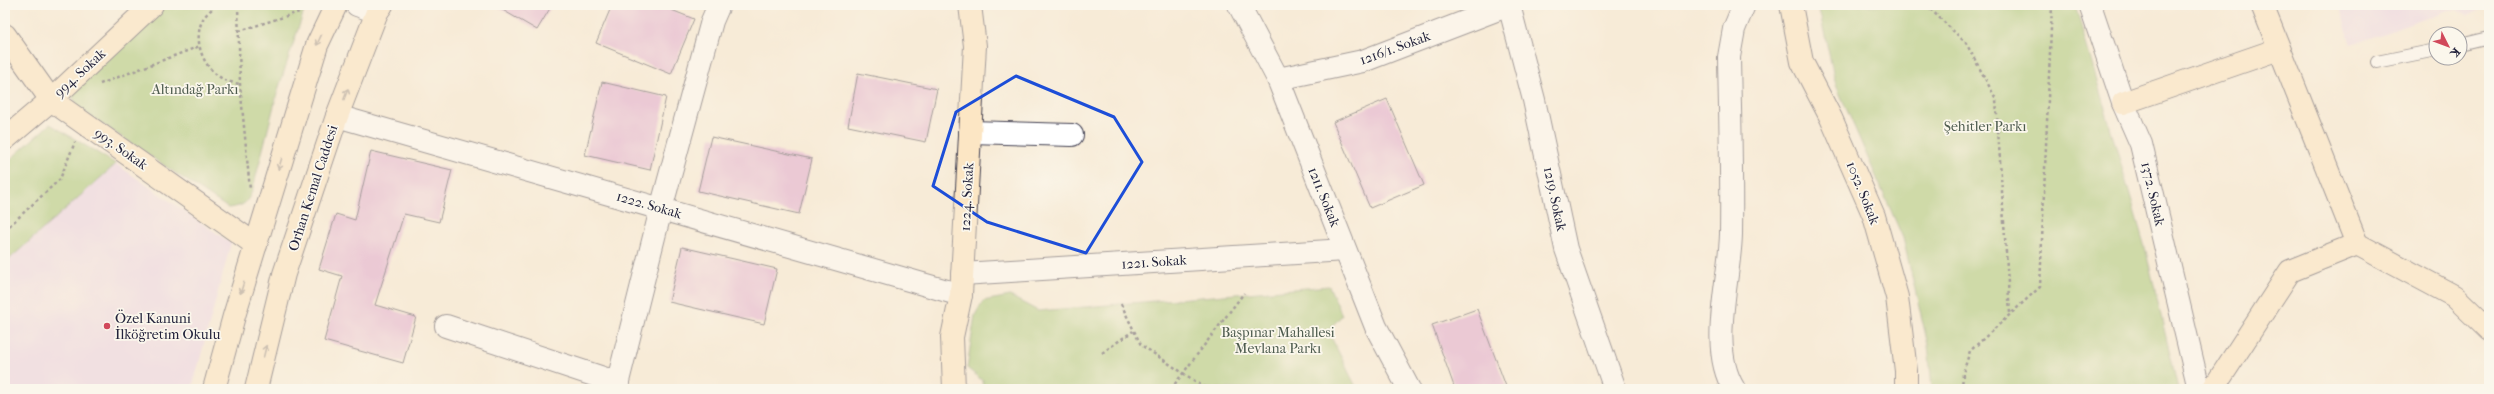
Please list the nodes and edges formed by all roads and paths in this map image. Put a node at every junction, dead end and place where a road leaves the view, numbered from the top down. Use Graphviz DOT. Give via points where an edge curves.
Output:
graph roads {
  1 [pos="152,5"];
  2 [pos="216,5"];
  3 [pos="238,5"];
  4 [pos="320,5"];
  5 [pos="336,5"];
  6 [pos="719,5"];
  7 [pos="970,5"];
  8 [pos="1239,5"];
  9 [pos="1509,5"];
  10 [pos="1744,5"];
  11 [pos="1791,5"];
  12 [pos="1926,5"];
  13 [pos="2052,5"];
  14 [pos="2090,5"];
  15 [pos="2262,5"];
  16 [pos="372,7"];
  17 [pos="239,31"];
  18 [pos="5,35"];
  19 [pos="2489,38"];
  20 [pos="2468,43"];
  21 [pos="200,46"];
  22 [pos="2279,49"];
  23 [pos="2428,52"];
  24 [pos="2377,62"];
  25 [pos="1278,79"];
  26 [pos="240,84"];
  27 [pos="93,87"];
  28 [pos="51,100"];
  29 [pos="2124,102"];
  30 [pos="337,116"];
  31 [pos="970,132"];
  32 [pos="1072,135"];
  33 [pos="5,139"];
  34 [pos="76,140"];
  35 [pos="250,192"];
  36 [pos="661,209"];
  37 [pos="5,230"];
  38 [pos="2357,244"];
  39 [pos="256,245"];
  40 [pos="1345,250"];
  41 [pos="962,285"];
  42 [pos="1244,294"];
  43 [pos="1121,304"];
  44 [pos="2010,314"];
  45 [pos="446,326"];
  46 [pos="2489,330"];
  47 [pos="1133,331"];
  48 [pos="1102,353"];
  49 [pos="1183,374"];
  50 [pos="617,386"];
  51 [pos="214,389"];
  52 [pos="256,389"];
  53 [pos="954,389"];
  54 [pos="1171,389"];
  55 [pos="1207,389"];
  56 [pos="1409,389"];
  57 [pos="1616,389"];
  58 [pos="1734,389"];
  59 [pos="1906,389"];
  60 [pos="1962,389"];
  61 [pos="2199,389"];
  62 [pos="2213,389"];
  1 -- 28 [label="street, 994. Sokak"];
  2 -- 21 [label="path" via="203,19"];
  3 -- 17 [label="path"];
  4 -- 17 [label="path"];
  5 -- 39 [label="street, one-way" via="317,45"];
  6 -- 36 [label="street" via="712,21"];
  7 -- 31 [label="street, 1224. Sokak" via="975,46"];
  8 -- 25 [label="street, 1211. Sokak"];
  9 -- 25 [label="street, 1216/1. Sokak" via="1363,61"];
  9 -- 57 [label="street, 1219. Sokak" via="1566,249"];
  10 -- 58 [label="street" via="1734,29 1729,57 1731,235 1721,339 1726,372"];
  11 -- 59 [label="street, 1052. Sokak" via="1802,62 1831,118 1874,216 1897,297"];
  12 -- 44 [label="path" via="1966,43 1996,98"];
  13 -- 44 [label="path" via="2040,287"];
  14 -- 29 [label="street, 1372. Sokak"];
  15 -- 22 [label="street"];
  30 -- 16 [label="street, Orhan Kemal Caddesi, one-way"];
  17 -- 26 [label="path"];
  18 -- 28 [label="street, 993. Sokak"];
  19 -- 20 [label="lane"];
  21 -- 26 [label="path" via="202,57 209,68 224,80"];
  21 -- 27 [label="path"];
  22 -- 29 [label="street"];
  22 -- 38 [label="street"];
  23 -- 24 [label="lane"];
  25 -- 40 [label="street, 1211. Sokak"];
  26 -- 35 [label="path"];
  28 -- 33 [label="street, 994. Sokak"];
  28 -- 39 [label="street, 993. Sokak"];
  29 -- 61 [label="street, 1372. Sokak" via="2141,144"];
  30 -- 36 [label="street, 1222. Sokak"];
  52 -- 30 [label="street, Orhan Kemal Caddesi, one-way" via="284,274"];
  31 -- 32 [label="street"];
  31 -- 41 [label="street, 1224. Sokak"];
  34 -- 37 [label="path" via="60,179"];
  36 -- 41 [label="street, 1222. Sokak"];
  36 -- 50 [label="street"];
  38 -- 46 [label="street" via="2454,296"];
  38 -- 62 [label="street" via="2290,271"];
  39 -- 51 [label="street, one-way"];
  40 -- 41 [label="street, 1221. Sokak"];
  40 -- 56 [label="street, 1211. Sokak" via="1376,327"];
  41 -- 53 [label="street, 1224. Sokak" via="952,337"];
  42 -- 49 [label="path"];
  43 -- 47 [label="path"];
  44 -- 60 [label="path" via="1970,351 1963,373"];
  45 -- 50 [label="street"];
  47 -- 48 [label="path"];
  47 -- 49 [label="path" via="1141,345"];
  49 -- 54 [label="path"];
  49 -- 55 [label="path"];
}
